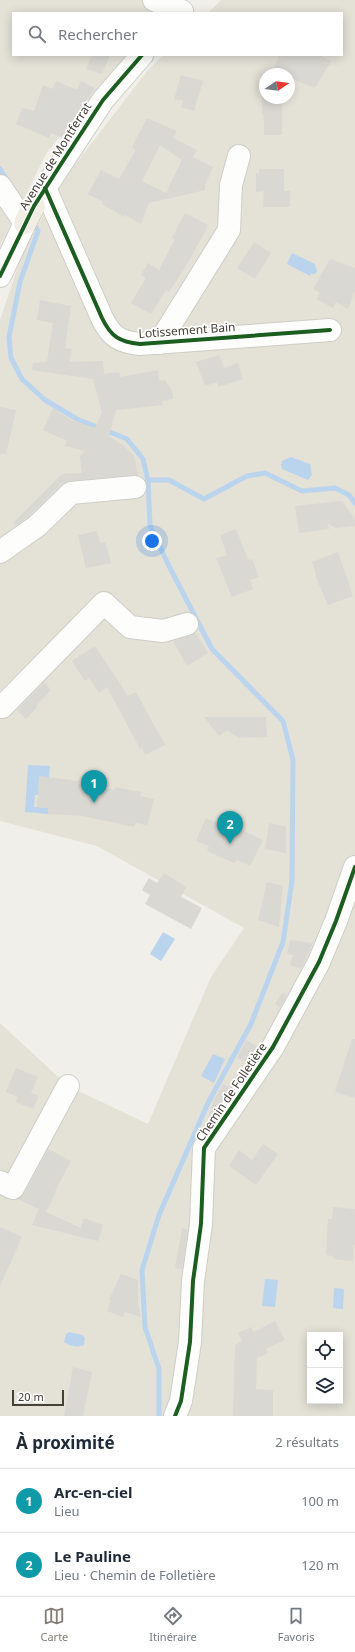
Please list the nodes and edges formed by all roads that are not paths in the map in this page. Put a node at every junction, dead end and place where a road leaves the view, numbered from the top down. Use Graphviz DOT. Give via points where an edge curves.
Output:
graph roads {
  1 [pos="154,0"];
  2 [pos="185,8"];
  3 [pos="141,56"];
  4 [pos="239,156"];
  5 [pos="0,186"];
  6 [pos="32,210"];
  7 [pos="0,276"];
  8 [pos="330,330"];
  9 [pos="159,343"];
  10 [pos="135,487"];
  11 [pos="0,552"];
  12 [pos="187,624"];
  13 [pos="0,707"];
  14 [pos="355,867"];
  15 [pos="68,1086"];
  16 [pos="0,1182"];
  17 [pos="175,1416"];
  1 -- 2 [label="street"];
  3 -- 6 [label="street, Avenue de Montferrat" via="103,100"];
  4 -- 9 [label="street, Lotissement Bain" via="231,185 229,230"];
  5 -- 6 [label="street, Lotissement Bain"];
  6 -- 7 [label="street, Avenue de Montferrat"];
  6 -- 9 [label="street, Lotissement Bain" via="107,329 127,343"];
  8 -- 9 [label="street, Lotissement Bain"];
  10 -- 11 [label="street" via="71,493 37,526"];
  12 -- 13 [label="street" via="163,631 130,628 104,603"];
  14 -- 17 [label="street, Chemin de Folletière" via="319,962 273,1047 204,1148 201,1224 193,1281 190,1342 181,1401"];
  15 -- 16 [label="street" via="14,1188"];
}
